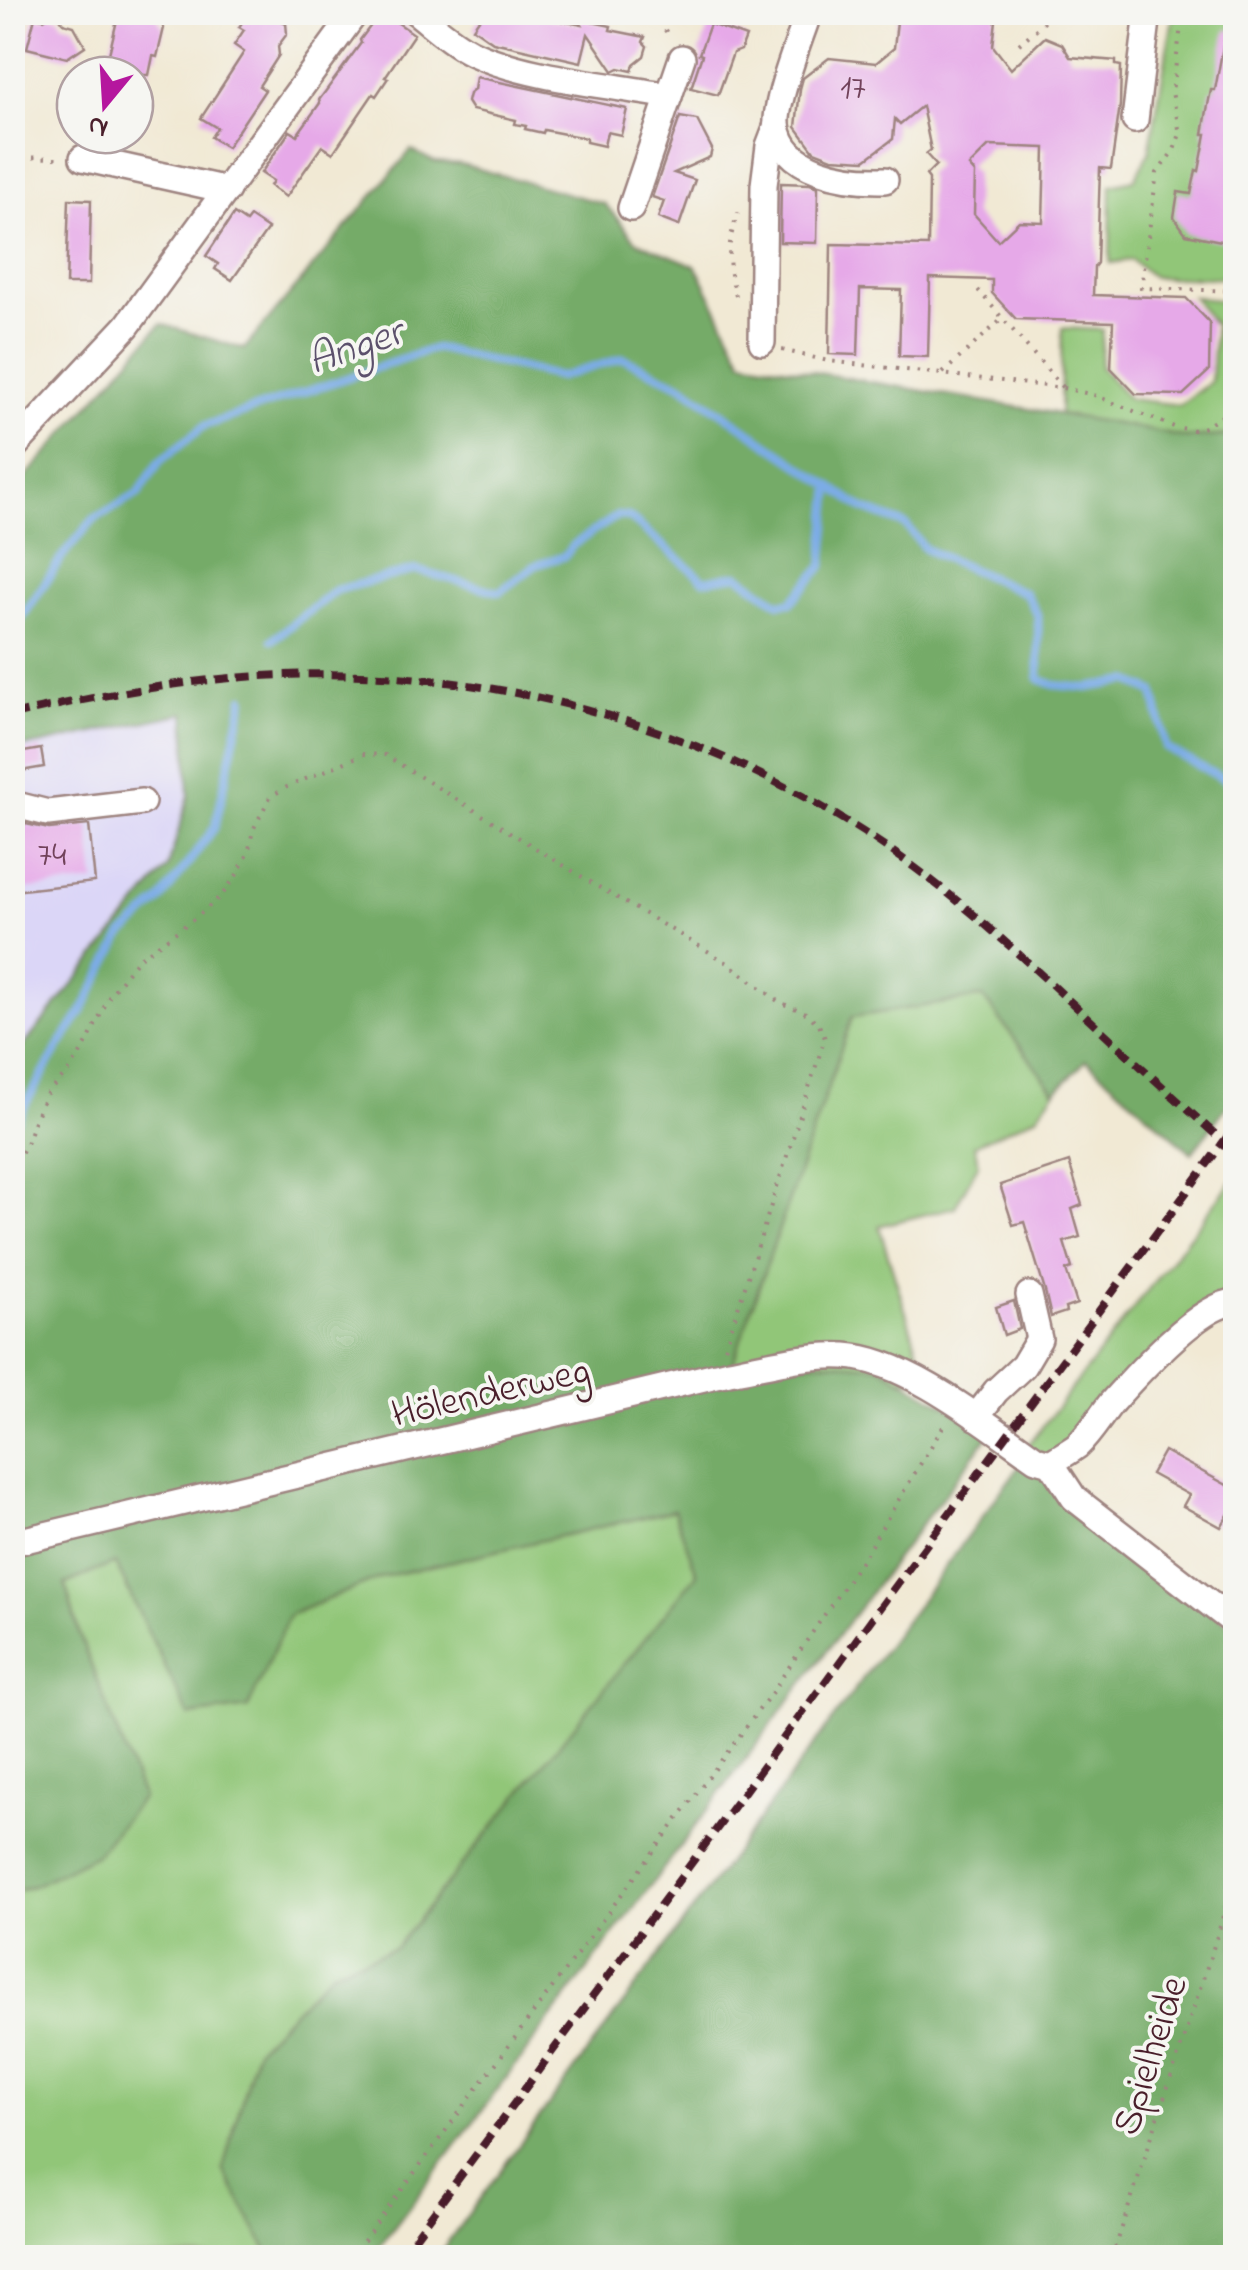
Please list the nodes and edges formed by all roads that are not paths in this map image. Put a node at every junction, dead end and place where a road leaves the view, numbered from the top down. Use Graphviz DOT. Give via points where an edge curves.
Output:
graph roads {
  1 [pos="356,12"];
  2 [pos="416,12"];
  3 [pos="808,12"];
  4 [pos="1148,12"];
  5 [pos="682,58"];
  6 [pos="669,96"];
  7 [pos="1136,120"];
  8 [pos="777,125"];
  9 [pos="83,158"];
  10 [pos="886,180"];
  11 [pos="227,190"];
  12 [pos="631,208"];
  13 [pos="762,342"];
  14 [pos="12,449"];
  15 [pos="142,802"];
  16 [pos="12,804"];
  17 [pos="1028,1295"];
  18 [pos="1236,1302"];
  19 [pos="966,1411"];
  20 [pos="1051,1463"];
  21 [pos="12,1543"];
  22 [pos="1236,1624"];
  1 -- 11 [label="street"];
  2 -- 6 [label="street" via="484,57"];
  3 -- 8 [label="street"];
  4 -- 7 [label="street"];
  5 -- 6 [label="street"];
  6 -- 12 [label="street"];
  8 -- 10 [label="street" via="802,163 827,174"];
  8 -- 13 [label="street" via="764,186"];
  9 -- 11 [label="street"];
  11 -- 14 [label="street" via="127,326"];
  15 -- 16 [label="street" via="48,813"];
  17 -- 19 [label="street" via="1039,1339 1023,1366"];
  18 -- 20 [label="street" via="1202,1315 1170,1342 1077,1446"];
  19 -- 20 [label="street, Hölenderweg"];
  19 -- 21 [label="street, Hölenderweg" via="881,1362 813,1356"];
  20 -- 22 [label="street" via="1074,1498"];
}
